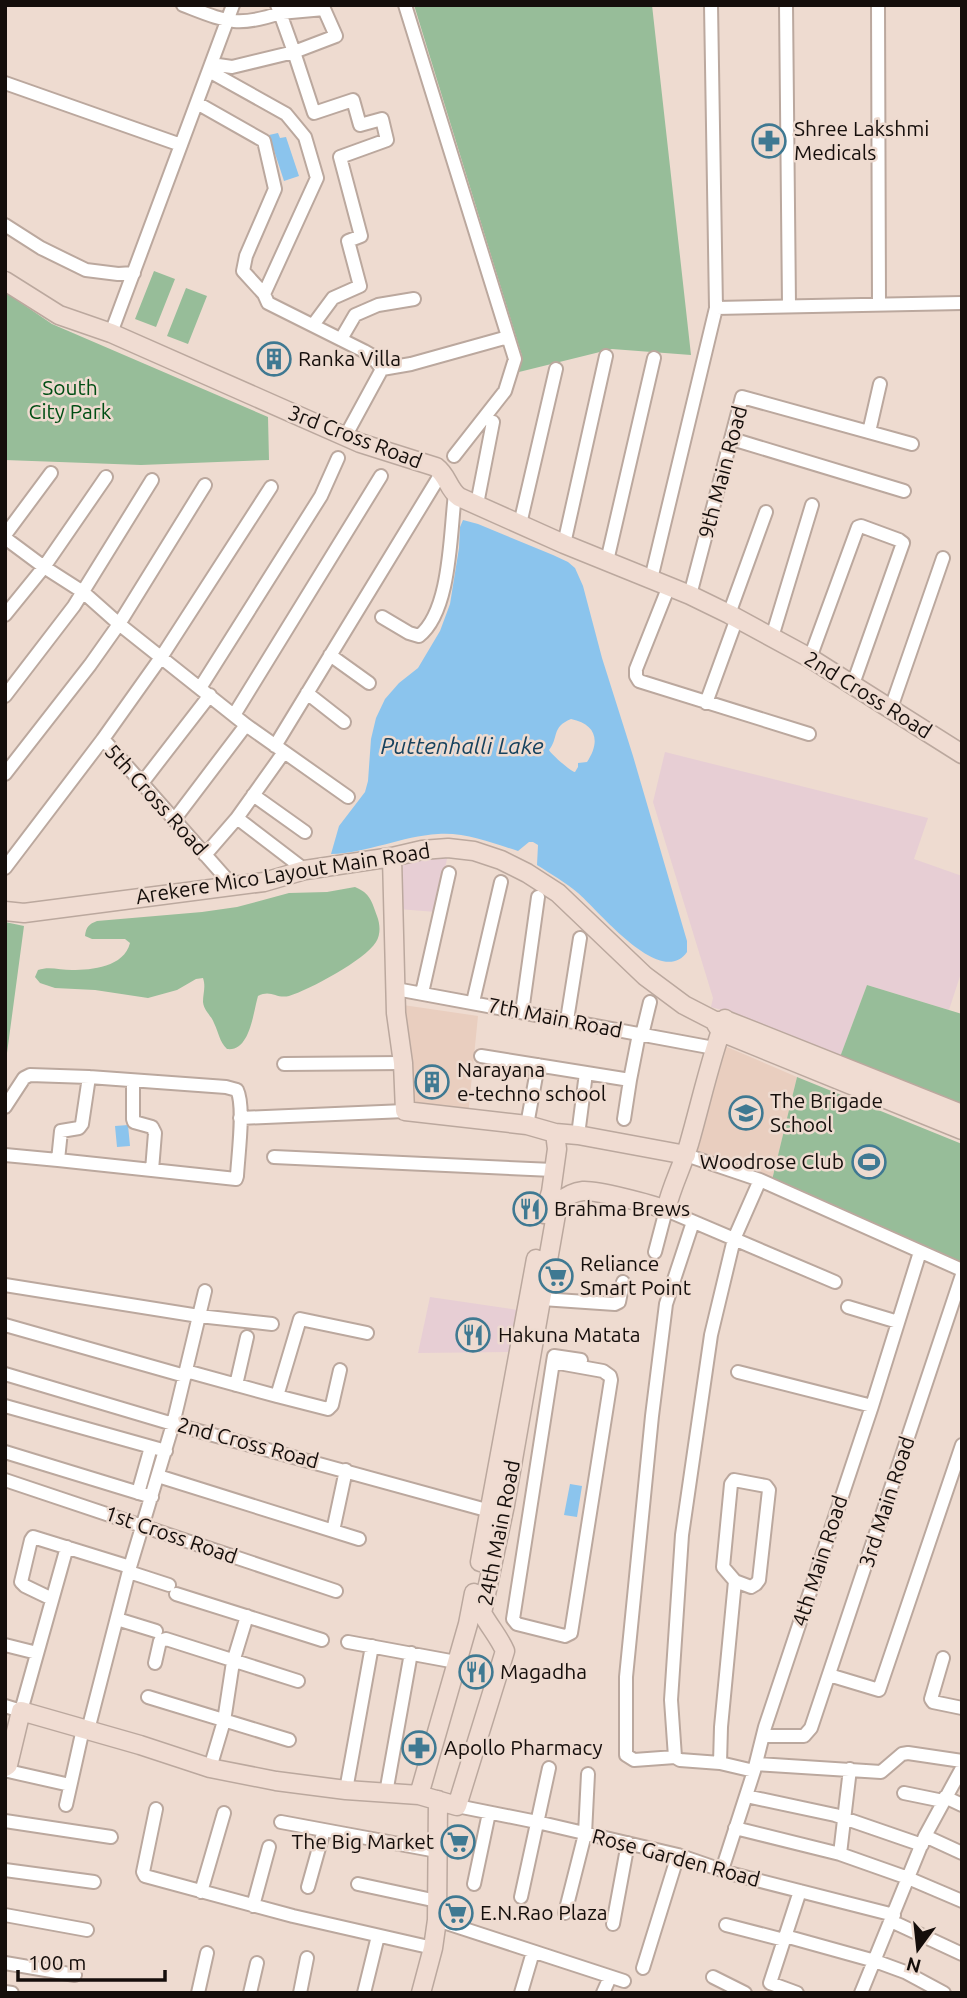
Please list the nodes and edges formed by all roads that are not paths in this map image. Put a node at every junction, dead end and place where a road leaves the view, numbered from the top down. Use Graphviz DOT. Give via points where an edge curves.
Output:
graph roads {
  1 [pos="183,5"];
  2 [pos="233,5"];
  3 [pos="405,5"];
  4 [pos="711,5"];
  5 [pos="786,5"];
  6 [pos="878,5"];
  7 [pos="279,9"];
  8 [pos="227,22"];
  9 [pos="294,52"];
  10 [pos="210,68"];
  11 [pos="5,83"];
  12 [pos="197,103"];
  13 [pos="181,145"];
  14 [pos="5,225"];
  15 [pos="134,272"];
  16 [pos="5,281"];
  17 [pos="264,294"];
  18 [pos="414,299"];
  19 [pos="962,303"];
  20 [pos="878,304"];
  21 [pos="789,306"];
  22 [pos="716,308"];
  23 [pos="313,325"];
  24 [pos="111,333"];
  25 [pos="508,337"];
  26 [pos="341,340"];
  27 [pos="606,356"];
  28 [pos="654,358"];
  29 [pos="382,369"];
  30 [pos="556,369"];
  31 [pos="880,384"];
  32 [pos="493,422"];
  33 [pos="869,432"];
  34 [pos="345,437"];
  35 [pos="732,439"];
  36 [pos="912,444"];
  37 [pos="454,456"];
  38 [pos="338,458"];
  39 [pos="442,472"];
  40 [pos="51,473"];
  41 [pos="382,476"];
  42 [pos="106,477"];
  43 [pos="152,480"];
  44 [pos="205,485"];
  45 [pos="271,487"];
  46 [pos="904,491"];
  47 [pos="455,494"];
  48 [pos="477,505"];
  49 [pos="812,505"];
  50 [pos="766,512"];
  51 [pos="520,524"];
  52 [pos="5,537"];
  53 [pos="564,544"];
  54 [pos="943,558"];
  55 [pos="607,561"];
  56 [pos="44,567"];
  57 [pos="652,579"];
  58 [pos="669,586"];
  59 [pos="83,592"];
  60 [pos="690,595"];
  61 [pos="5,615"];
  62 [pos="733,616"];
  63 [pos="382,617"];
  64 [pos="119,624"];
  65 [pos="772,637"];
  66 [pos="330,655"];
  67 [pos="162,656"];
  68 [pos="810,658"];
  69 [pos="369,683"];
  70 [pos="853,684"];
  71 [pos="205,692"];
  72 [pos="307,692"];
  73 [pos="5,696"];
  74 [pos="706,703"];
  75 [pos="891,708"];
  76 [pos="234,715"];
  77 [pos="344,722"];
  78 [pos="246,725"];
  79 [pos="809,734"];
  80 [pos="103,739"];
  81 [pos="280,749"];
  82 [pos="962,754"];
  83 [pos="5,774"];
  84 [pos="142,783"];
  85 [pos="253,795"];
  86 [pos="348,797"];
  87 [pos="237,818"];
  88 [pos="174,820"];
  89 [pos="305,832"];
  90 [pos="205,855"];
  91 [pos="392,857"];
  92 [pos="5,868"];
  93 [pos="305,870"];
  94 [pos="449,873"];
  95 [pos="501,882"];
  96 [pos="232,885"];
  97 [pos="538,897"];
  98 [pos="5,911"];
  99 [pos="580,938"];
  100 [pos="396,989"];
  101 [pos="422,993"];
  102 [pos="473,1002"];
  103 [pos="650,1002"];
  104 [pos="522,1012"];
  105 [pos="567,1020"];
  106 [pos="719,1030"];
  107 [pos="640,1034"];
  108 [pos="481,1056"];
  109 [pos="403,1063"];
  110 [pos="284,1064"];
  111 [pos="538,1065"];
  112 [pos="586,1073"];
  113 [pos="89,1077"];
  114 [pos="630,1080"];
  115 [pos="133,1081"];
  116 [pos="5,1107"];
  117 [pos="405,1111"];
  118 [pos="962,1114"];
  119 [pos="240,1118"];
  120 [pos="624,1119"];
  121 [pos="527,1125"];
  122 [pos="962,1130"];
  123 [pos="555,1133"];
  124 [pos="578,1135"];
  125 [pos="5,1154"];
  126 [pos="686,1155"];
  127 [pos="274,1157"];
  128 [pos="58,1160"];
  129 [pos="152,1170"];
  130 [pos="553,1170"];
  131 [pos="760,1180"];
  132 [pos="552,1199"];
  133 [pos="666,1210"];
  134 [pos="693,1222"];
  135 [pos="734,1239"];
  136 [pos="654,1252"];
  137 [pos="920,1252"];
  138 [pos="962,1273"];
  139 [pos="624,1282"];
  140 [pos="835,1282"];
  141 [pos="5,1285"];
  142 [pos="205,1291"];
  143 [pos="541,1299"];
  144 [pos="848,1307"];
  145 [pos="199,1316"];
  146 [pos="898,1322"];
  147 [pos="272,1324"];
  148 [pos="5,1325"];
  149 [pos="367,1333"];
  150 [pos="247,1337"];
  151 [pos="581,1360"];
  152 [pos="553,1362"];
  153 [pos="340,1370"];
  154 [pos="738,1372"];
  155 [pos="185,1373"];
  156 [pos="5,1374"];
  157 [pos="236,1385"];
  158 [pos="277,1396"];
  159 [pos="5,1406"];
  160 [pos="872,1406"];
  161 [pos="173,1424"];
  162 [pos="962,1445"];
  163 [pos="151,1447"];
  164 [pos="166,1451"];
  165 [pos="5,1452"];
  166 [pos="346,1470"];
  167 [pos="158,1476"];
  168 [pos="5,1480"];
  169 [pos="533,1484"];
  170 [pos="508,1486"];
  171 [pos="138,1493"];
  172 [pos="152,1497"];
  173 [pos="531,1498"];
  174 [pos="490,1511"];
  175 [pos="144,1526"];
  176 [pos="333,1531"];
  177 [pos="359,1539"];
  178 [pos="67,1547"];
  179 [pos="130,1569"];
  180 [pos="736,1581"];
  181 [pos="337,1591"];
  182 [pos="52,1599"];
  183 [pos="247,1616"];
  184 [pos="117,1619"];
  185 [pos="156,1631"];
  186 [pos="322,1640"];
  187 [pos="348,1642"];
  188 [pos="5,1645"];
  189 [pos="372,1646"];
  190 [pos="37,1653"];
  191 [pos="411,1653"];
  192 [pos="943,1658"];
  193 [pos="233,1662"];
  194 [pos="456,1662"];
  195 [pos="155,1663"];
  196 [pos="829,1675"];
  197 [pos="298,1681"];
  198 [pos="148,1697"];
  199 [pos="13,1708"];
  200 [pos="962,1708"];
  201 [pos="223,1721"];
  202 [pos="86,1730"];
  203 [pos="763,1736"];
  204 [pos="289,1740"];
  205 [pos="675,1757"];
  206 [pos="962,1761"];
  207 [pos="720,1763"];
  208 [pos="5,1767"];
  209 [pos="210,1768"];
  210 [pos="549,1768"];
  211 [pos="755,1768"];
  212 [pos="962,1768"];
  213 [pos="850,1769"];
  214 [pos="588,1774"];
  215 [pos="70,1785"];
  216 [pos="346,1790"];
  217 [pos="386,1793"];
  218 [pos="904,1793"];
  219 [pos="419,1795"];
  220 [pos="746,1796"];
  221 [pos="944,1799"];
  222 [pos="438,1800"];
  223 [pos="66,1805"];
  224 [pos="962,1805"];
  225 [pos="457,1806"];
  226 [pos="156,1809"];
  227 [pos="224,1813"];
  228 [pos="489,1813"];
  229 [pos="844,1819"];
  230 [pos="5,1821"];
  231 [pos="281,1822"];
  232 [pos="537,1822"];
  233 [pos="736,1828"];
  234 [pos="324,1830"];
  235 [pos="584,1834"];
  236 [pos="111,1837"];
  237 [pos="923,1841"];
  238 [pos="628,1843"];
  239 [pos="269,1847"];
  240 [pos="438,1851"];
  241 [pos="962,1853"];
  242 [pos="840,1854"];
  243 [pos="678,1855"];
  244 [pos="5,1870"];
  245 [pos="722,1870"];
  246 [pos="908,1878"];
  247 [pos="94,1882"];
  248 [pos="358,1884"];
  249 [pos="474,1884"];
  250 [pos="308,1887"];
  251 [pos="800,1891"];
  252 [pos="201,1892"];
  253 [pos="521,1897"];
  254 [pos="437,1901"];
  255 [pos="962,1901"];
  256 [pos="253,1906"];
  257 [pos="565,1913"];
  258 [pos="5,1915"];
  259 [pos="893,1918"];
  260 [pos="437,1920"];
  261 [pos="613,1924"];
  262 [pos="726,1926"];
  263 [pos="86,1930"];
  264 [pos="378,1936"];
  265 [pos="785,1938"];
  266 [pos="433,1948"];
  267 [pos="533,1952"];
  268 [pos="207,1953"];
  269 [pos="962,1954"];
  270 [pos="307,1958"];
  271 [pos="875,1961"];
  272 [pos="5,1963"];
  273 [pos="257,1963"];
  274 [pos="643,1968"];
  275 [pos="75,1975"];
  276 [pos="610,1977"];
  277 [pos="713,1977"];
  278 [pos="624,1981"];
  279 [pos="769,1988"];
  280 [pos="5,1992"];
  281 [pos="12,1993"];
  282 [pos="198,1993"];
  283 [pos="250,1993"];
  284 [pos="300,1993"];
  285 [pos="364,1993"];
  286 [pos="421,1993"];
  287 [pos="521,1993"];
  288 [pos="603,1993"];
  289 [pos="745,1993"];
  290 [pos="797,1993"];
  291 [pos="861,1993"];
  292 [pos="944,1993"];
  1 -- 8 [label="street"];
  2 -- 8 [label="street"];
  3 -- 25 [label="street"];
  4 -- 22 [label="street"];
  5 -- 21 [label="street"];
  6 -- 20 [label="street"];
  7 -- 8 [label="street" via="256,21"];
  7 -- 9 [label="street"];
  7 -- 9 [label="street" via="324,9 336,36"];
  8 -- 10 [label="street"];
  9 -- 10 [label="street"];
  9 -- 23 [label="street" via="314,113 353,100 360,125 382,119 387,140 340,157 360,236 348,241 360,286 333,298"];
  10 -- 12 [label="street"];
  10 -- 17 [label="street" via="286,114 305,137 317,178"];
  11 -- 13 [label="street"];
  12 -- 13 [label="street"];
  12 -- 17 [label="street" via="264,141 275,189 243,271"];
  13 -- 15 [label="street"];
  14 -- 15 [label="street" via="86,270"];
  15 -- 24 [label="street"];
  16 -- 24 [label="street, 3rd Cross Road" via="59,315"];
  17 -- 23 [label="street" via="268,303"];
  18 -- 26 [label="street" via="378,305 355,315"];
  19 -- 20 [label="street"];
  20 -- 21 [label="street"];
  21 -- 22 [label="street"];
  22 -- 57 [label="street"];
  23 -- 26 [label="street"];
  24 -- 34 [label="street, 3rd Cross Road"];
  25 -- 29 [label="street"];
  25 -- 37 [label="street" via="515,359 505,391"];
  26 -- 29 [label="street" via="371,355"];
  27 -- 53 [label="street"];
  28 -- 55 [label="street"];
  29 -- 34 [label="street"];
  30 -- 51 [label="street"];
  31 -- 33 [label="street"];
  32 -- 48 [label="street"];
  33 -- 35 [label="street, 9th Main Road" via="742,397"];
  33 -- 36 [label="street, 9th Main Road"];
  34 -- 39 [label="street, 3rd Cross Road"];
  35 -- 46 [label="street"];
  35 -- 60 [label="street, 9th Main Road"];
  38 -- 71 [label="street" via="321,496"];
  39 -- 47 [label="street, 3rd Cross Road"];
  39 -- 66 [label="street"];
  40 -- 52 [label="street"];
  41 -- 76 [label="street"];
  42 -- 56 [label="street"];
  43 -- 59 [label="street"];
  44 -- 64 [label="street"];
  45 -- 67 [label="street"];
  47 -- 48 [label="street"];
  47 -- 63 [label="street" via="446,575 435,616 419,636"];
  48 -- 51 [label="street"];
  49 -- 65 [label="street"];
  50 -- 62 [label="street"];
  51 -- 53 [label="street"];
  52 -- 56 [label="street"];
  53 -- 55 [label="street"];
  54 -- 75 [label="street"];
  55 -- 57 [label="street"];
  56 -- 59 [label="street"];
  56 -- 61 [label="street"];
  57 -- 58 [label="street"];
  58 -- 60 [label="street"];
  58 -- 74 [label="street" via="636,676 639,681"];
  59 -- 64 [label="street"];
  59 -- 73 [label="street"];
  60 -- 62 [label="street"];
  62 -- 65 [label="street"];
  62 -- 74 [label="street"];
  64 -- 67 [label="street"];
  64 -- 83 [label="street"];
  65 -- 68 [label="street, 2nd Cross Road"];
  66 -- 69 [label="street"];
  66 -- 72 [label="street"];
  67 -- 71 [label="street"];
  67 -- 80 [label="street"];
  68 -- 70 [label="street, 2nd Cross Road"];
  68 -- 70 [label="street" via="858,527 899,540 902,543"];
  70 -- 75 [label="street, 2nd Cross Road"];
  71 -- 76 [label="street"];
  71 -- 84 [label="street"];
  72 -- 77 [label="street"];
  72 -- 81 [label="street"];
  74 -- 79 [label="street"];
  75 -- 82 [label="street, 2nd Cross Road"];
  76 -- 78 [label="street"];
  78 -- 81 [label="street"];
  78 -- 88 [label="street"];
  80 -- 84 [label="street, 5th Cross Road"];
  80 -- 92 [label="street, 5th Cross Road"];
  81 -- 85 [label="street"];
  81 -- 86 [label="street"];
  84 -- 88 [label="street, 5th Cross Road"];
  85 -- 87 [label="street"];
  85 -- 89 [label="street"];
  87 -- 90 [label="street"];
  87 -- 93 [label="street"];
  88 -- 90 [label="street, 5th Cross Road"];
  90 -- 96 [label="street, 5th Cross Road"];
  91 -- 93 [label="street, Arekere Mico Layout Main Road"];
  91 -- 100 [label="street"];
  91 -- 106 [label="street, Arekere Mico Layout Main Road" via="461,849 527,873 558,893 645,976"];
  93 -- 96 [label="street, Arekere Mico Layout Main Road" via="264,882"];
  94 -- 101 [label="street"];
  95 -- 102 [label="street"];
  96 -- 98 [label="street, Arekere Mico Layout Main Road" via="24,913"];
  97 -- 104 [label="street"];
  99 -- 105 [label="street"];
  100 -- 101 [label="street, 7th Main Road"];
  100 -- 109 [label="street"];
  101 -- 102 [label="street, 7th Main Road"];
  102 -- 104 [label="street, 7th Main Road"];
  103 -- 107 [label="street"];
  104 -- 105 [label="street, 7th Main Road"];
  105 -- 107 [label="street, 7th Main Road"];
  106 -- 107 [label="street, 7th Main Road"];
  106 -- 118 [label="street"];
  106 -- 122 [label="street"];
  106 -- 126 [label="street"];
  107 -- 114 [label="street"];
  108 -- 111 [label="street"];
  109 -- 110 [label="street"];
  109 -- 117 [label="street"];
  111 -- 112 [label="street"];
  111 -- 121 [label="street"];
  112 -- 114 [label="street"];
  112 -- 124 [label="street"];
  113 -- 115 [label="street"];
  113 -- 116 [label="street" via="24,1078"];
  113 -- 128 [label="street" via="82,1124 61,1131"];
  114 -- 120 [label="street"];
  115 -- 119 [label="street" via="237,1090"];
  115 -- 129 [label="street" via="134,1122 152,1127 155,1133"];
  117 -- 119 [label="street"];
  117 -- 121 [label="street"];
  119 -- 129 [label="street" via="236,1179"];
  121 -- 123 [label="street"];
  123 -- 124 [label="street"];
  123 -- 130 [label="street, 24th Main Road"];
  124 -- 126 [label="street"];
  125 -- 128 [label="street"];
  126 -- 131 [label="street"];
  126 -- 133 [label="street"];
  127 -- 130 [label="street"];
  128 -- 129 [label="street"];
  130 -- 132 [label="street, 24th Main Road"];
  131 -- 135 [label="street"];
  131 -- 137 [label="street"];
  132 -- 133 [label="street" via="585,1191"];
  132 -- 143 [label="street, 24th Main Road"];
  132 -- 174 [label="street, 24th Main Road"];
  133 -- 134 [label="street"];
  133 -- 136 [label="street"];
  134 -- 135 [label="street"];
  134 -- 205 [label="street" via="666,1304 626,1677 626,1755 634,1760"];
  135 -- 140 [label="street"];
  135 -- 205 [label="street" via="711,1335 682,1535 671,1700"];
  137 -- 138 [label="street"];
  137 -- 146 [label="street, 4th Main Road"];
  138 -- 196 [label="street, 3rd Main Road"];
  139 -- 143 [label="street" via="615,1304"];
  141 -- 145 [label="street"];
  142 -- 145 [label="street"];
  143 -- 170 [label="street, 24th Main Road"];
  144 -- 146 [label="street"];
  145 -- 147 [label="street"];
  145 -- 155 [label="street"];
  146 -- 160 [label="street, 4th Main Road"];
  148 -- 155 [label="street"];
  149 -- 158 [label="street" via="300,1319"];
  150 -- 157 [label="street"];
  151 -- 152 [label="street" via="554,1356"];
  152 -- 169 [label="street"];
  152 -- 173 [label="street" via="603,1371 611,1380 569,1635 517,1624 513,1619"];
  153 -- 158 [label="street" via="328,1409"];
  154 -- 160 [label="street"];
  155 -- 157 [label="street"];
  155 -- 161 [label="street"];
  156 -- 161 [label="street, 2nd Cross Road"];
  157 -- 158 [label="street"];
  159 -- 163 [label="street"];
  160 -- 203 [label="street, 4th Main Road"];
  161 -- 164 [label="street"];
  161 -- 166 [label="street, 2nd Cross Road"];
  162 -- 196 [label="street" via="879,1690"];
  163 -- 164 [label="street"];
  163 -- 171 [label="street"];
  164 -- 167 [label="street"];
  165 -- 171 [label="street"];
  166 -- 174 [label="street, 2nd Cross Road"];
  166 -- 176 [label="street"];
  167 -- 172 [label="street"];
  167 -- 176 [label="street"];
  168 -- 175 [label="street, 1st Cross Road"];
  169 -- 170 [label="street"];
  169 -- 173 [label="street"];
  170 -- 173 [label="street"];
  170 -- 225 [label="street, 24th Main Road" via="482,1613 505,1651"];
  171 -- 172 [label="street"];
  172 -- 175 [label="street"];
  174 -- 194 [label="street, 24th Main Road"];
  175 -- 179 [label="street"];
  175 -- 181 [label="street, 1st Cross Road"];
  176 -- 177 [label="street"];
  178 -- 179 [label="street"];
  178 -- 182 [label="street"];
  178 -- 182 [label="street" via="40,1538 31,1540 21,1582"];
  179 -- 183 [label="street"];
  179 -- 184 [label="street"];
  180 -- 180 [label="street" via="751,1587 759,1580 769,1490 734,1480 723,1567"];
  180 -- 207 [label="street"];
  182 -- 190 [label="street"];
  183 -- 186 [label="street"];
  183 -- 193 [label="street"];
  184 -- 185 [label="street"];
  184 -- 202 [label="street"];
  187 -- 189 [label="street"];
  188 -- 190 [label="street"];
  189 -- 191 [label="street"];
  189 -- 216 [label="street"];
  190 -- 199 [label="street"];
  191 -- 194 [label="street"];
  191 -- 217 [label="street"];
  192 -- 200 [label="street" via="931,1699"];
  193 -- 195 [label="street" via="162,1639"];
  193 -- 197 [label="street"];
  193 -- 201 [label="street"];
  194 -- 219 [label="street, 24th Main Road"];
  196 -- 203 [label="street, 3rd Main Road" via="804,1736"];
  198 -- 201 [label="street"];
  199 -- 202 [label="street"];
  199 -- 208 [label="street"];
  201 -- 204 [label="street"];
  201 -- 209 [label="street"];
  202 -- 209 [label="street"];
  202 -- 215 [label="street"];
  203 -- 211 [label="street, 4th Main Road"];
  205 -- 207 [label="street"];
  206 -- 213 [label="street" via="908,1753 881,1772"];
  207 -- 211 [label="street"];
  208 -- 215 [label="street"];
  209 -- 216 [label="street"];
  210 -- 232 [label="street"];
  211 -- 213 [label="street"];
  211 -- 220 [label="street, 4th Main Road"];
  212 -- 221 [label="street"];
  213 -- 229 [label="street"];
  214 -- 235 [label="street"];
  215 -- 223 [label="street"];
  216 -- 217 [label="street"];
  217 -- 219 [label="street"];
  218 -- 221 [label="street"];
  219 -- 222 [label="street"];
  220 -- 229 [label="street"];
  220 -- 233 [label="street, 4th Main Road"];
  221 -- 224 [label="street"];
  221 -- 237 [label="street"];
  222 -- 225 [label="street"];
  222 -- 240 [label="street"];
  225 -- 228 [label="street, Rose Garden Road"];
  226 -- 252 [label="street" via="145,1877"];
  227 -- 252 [label="street"];
  228 -- 232 [label="street, Rose Garden Road"];
  228 -- 249 [label="street"];
  229 -- 237 [label="street"];
  229 -- 242 [label="street"];
  230 -- 236 [label="street"];
  231 -- 234 [label="street"];
  232 -- 235 [label="street, Rose Garden Road"];
  232 -- 253 [label="street"];
  233 -- 242 [label="street"];
  233 -- 245 [label="street, 4th Main Road"];
  234 -- 240 [label="street"];
  234 -- 250 [label="street"];
  235 -- 238 [label="street, Rose Garden Road"];
  235 -- 257 [label="street"];
  237 -- 241 [label="street"];
  237 -- 246 [label="street"];
  238 -- 243 [label="street, Rose Garden Road"];
  238 -- 261 [label="street"];
  239 -- 256 [label="street"];
  240 -- 254 [label="street"];
  242 -- 246 [label="street"];
  243 -- 245 [label="street, Rose Garden Road"];
  243 -- 274 [label="street"];
  244 -- 247 [label="street"];
  245 -- 251 [label="street, Rose Garden Road"];
  246 -- 255 [label="street"];
  246 -- 259 [label="street"];
  248 -- 254 [label="street"];
  251 -- 259 [label="street, Rose Garden Road"];
  251 -- 265 [label="street"];
  252 -- 256 [label="street"];
  254 -- 260 [label="street"];
  256 -- 264 [label="street"];
  258 -- 263 [label="street"];
  259 -- 269 [label="street, Rose Garden Road"];
  259 -- 271 [label="street"];
  260 -- 266 [label="street"];
  260 -- 267 [label="street"];
  262 -- 265 [label="street"];
  264 -- 266 [label="street"];
  264 -- 285 [label="street"];
  265 -- 271 [label="street"];
  265 -- 279 [label="street"];
  266 -- 286 [label="street"];
  267 -- 276 [label="street"];
  267 -- 287 [label="street"];
  268 -- 282 [label="street"];
  270 -- 284 [label="street"];
  271 -- 291 [label="street"];
  271 -- 292 [label="street"];
  272 -- 275 [label="street"];
  273 -- 283 [label="street"];
  276 -- 278 [label="street"];
  276 -- 288 [label="street"];
  277 -- 289 [label="street"];
  279 -- 290 [label="street"];
  280 -- 281 [label="street"];
}
